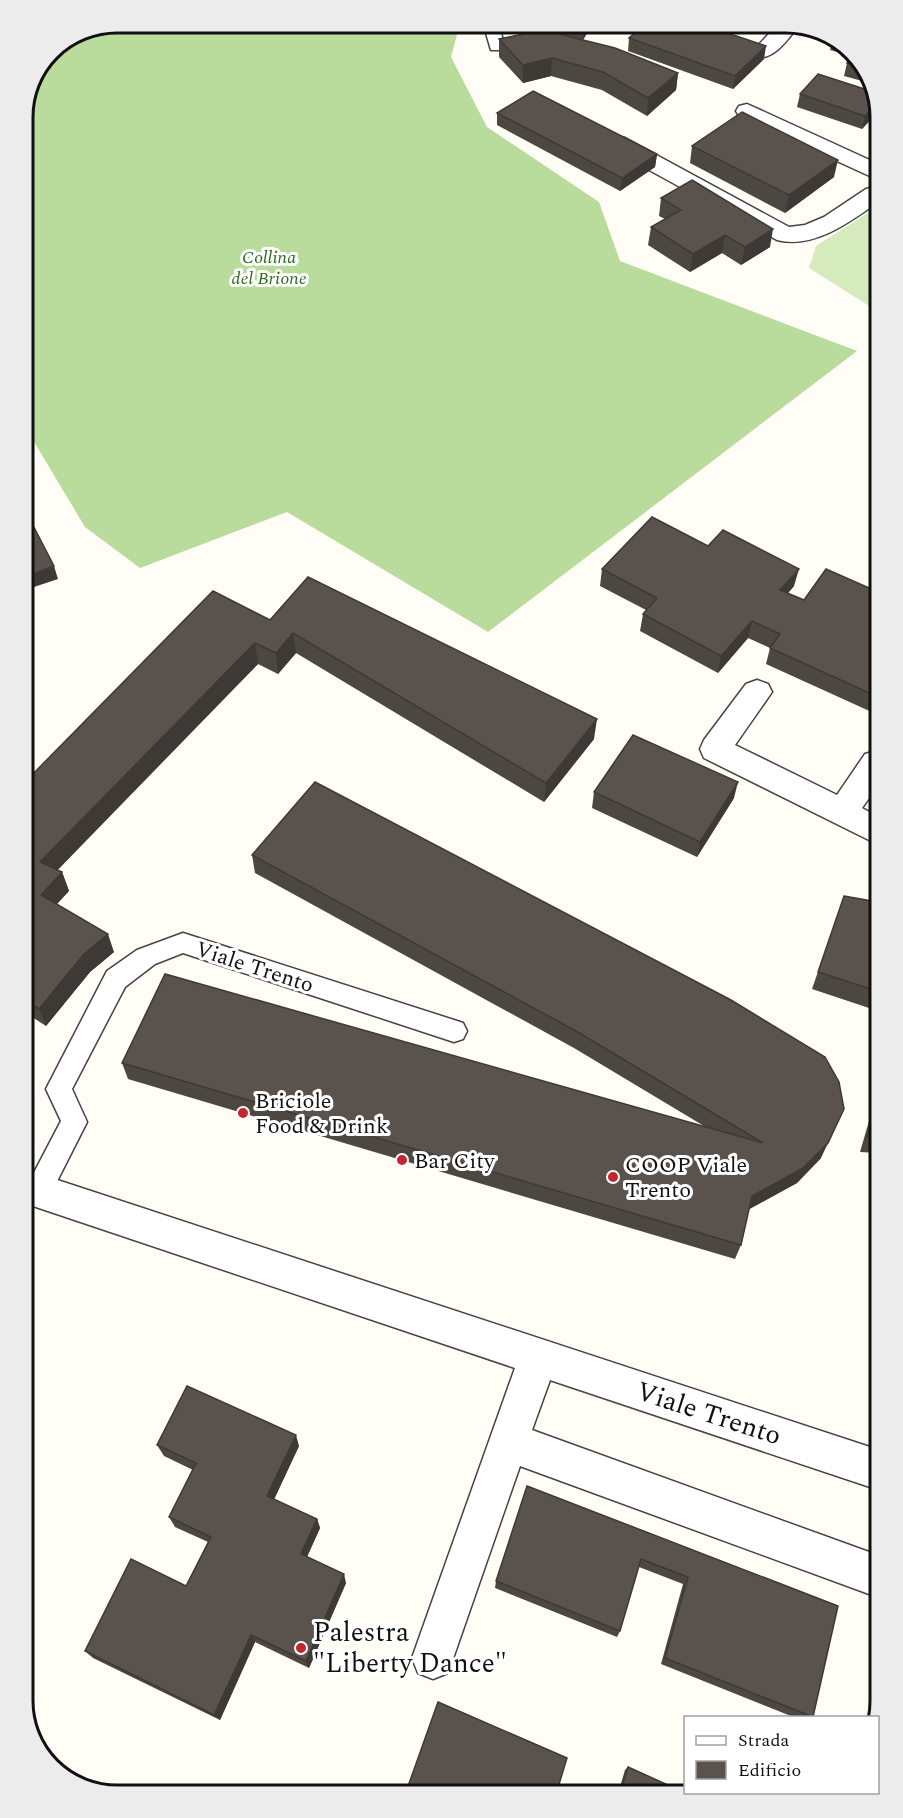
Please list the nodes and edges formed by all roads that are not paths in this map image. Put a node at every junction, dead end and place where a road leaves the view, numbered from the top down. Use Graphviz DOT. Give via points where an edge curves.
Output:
graph roads {
  1 [pos="494,33"];
  2 [pos="781,33"];
  3 [pos="497,47"];
  4 [pos="763,52"];
  5 [pos="747,111"];
  6 [pos="593,130"];
  7 [pos="870,169"];
  8 [pos="870,197"];
  9 [pos="757,692"];
  10 [pos="870,772"];
  11 [pos="842,812"];
  12 [pos="870,827"];
  13 [pos="454,1031"];
  14 [pos="33,1189"];
  15 [pos="538,1357"];
  16 [pos="509,1442"];
  17 [pos="870,1467"];
  18 [pos="870,1572"];
  19 [pos="433,1658"];
  1 -- 3 [label="lane"];
  2 -- 4 [label="street"];
  5 -- 7 [label="street"];
  6 -- 8 [label="street" via="785,235 808,234 827,226"];
  9 -- 11 [label="street" via="715,749"];
  10 -- 11 [label="street"];
  11 -- 12 [label="street"];
  13 -- 14 [label="lane, Viale Trento" via="183,943 146,957 116,979 59,1089 74,1122"];
  14 -- 15 [label="street, Viale Trento"];
  15 -- 16 [label="street"];
  15 -- 17 [label="street, Viale Trento"];
  16 -- 18 [label="street"];
  16 -- 19 [label="street"];
}
